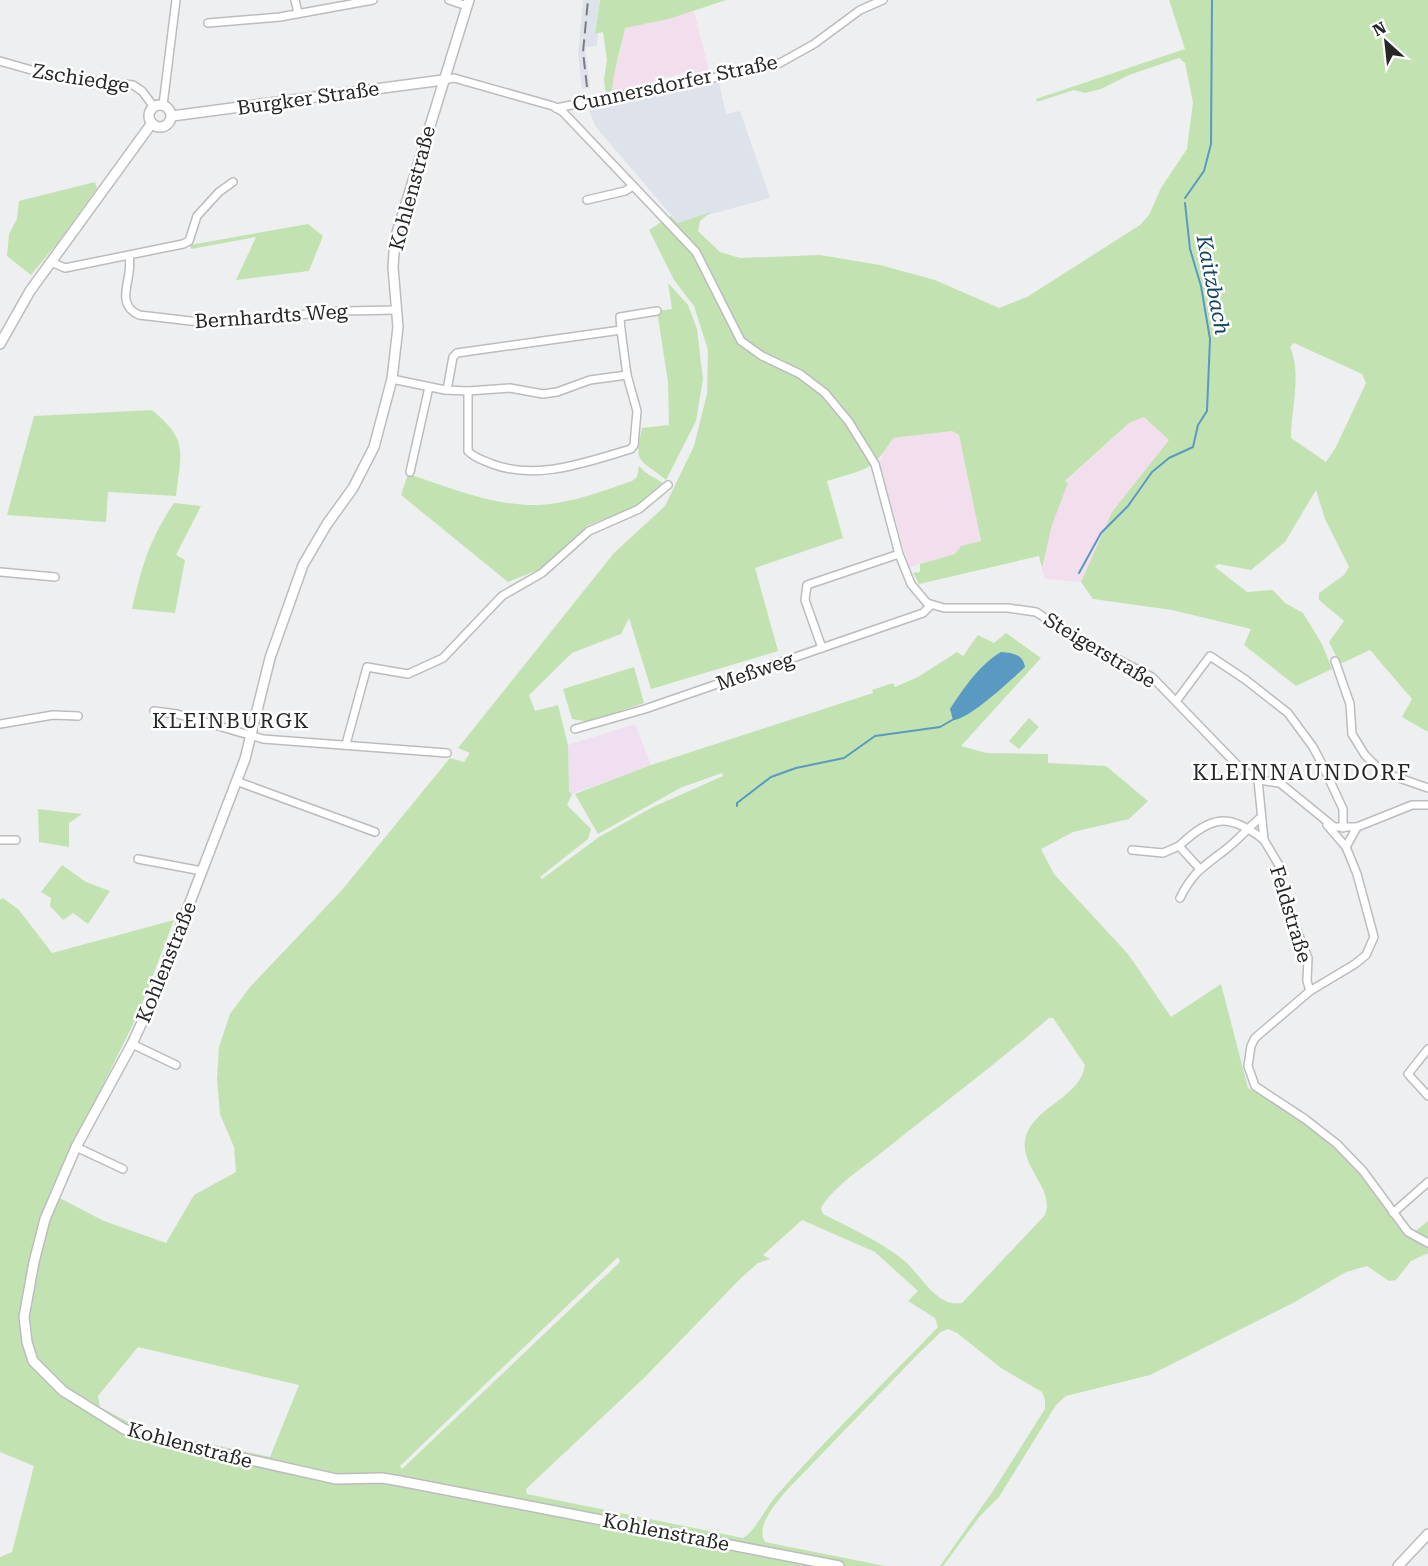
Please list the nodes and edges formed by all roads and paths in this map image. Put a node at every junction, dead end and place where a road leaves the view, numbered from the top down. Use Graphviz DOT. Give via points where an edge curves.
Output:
graph roads {
  1 [pos="177,0"];
  2 [pos="295,0"];
  3 [pos="373,0"];
  4 [pos="448,0"];
  5 [pos="884,0"];
  6 [pos="468,3"];
  7 [pos="298,14"];
  8 [pos="208,23"];
  9 [pos="0,61"];
  10 [pos="443,80"];
  11 [pos="158,106"];
  12 [pos="556,108"];
  13 [pos="172,116"];
  14 [pos="152,123"];
  15 [pos="233,182"];
  16 [pos="633,186"];
  17 [pos="587,200"];
  18 [pos="129,257"];
  19 [pos="51,262"];
  20 [pos="397,310"];
  21 [pos="657,311"];
  22 [pos="621,330"];
  23 [pos="0,344"];
  24 [pos="627,375"];
  25 [pos="392,379"];
  26 [pos="429,387"];
  27 [pos="447,390"];
  28 [pos="468,391"];
  29 [pos="410,472"];
  30 [pos="668,485"];
  31 [pos="899,554"];
  32 [pos="0,572"];
  33 [pos="55,577"];
  34 [pos="930,606"];
  35 [pos="822,648"];
  36 [pos="1335,661"];
  37 [pos="1177,700"];
  38 [pos="154,711"];
  39 [pos="78,716"];
  40 [pos="0,724"];
  41 [pos="575,729"];
  42 [pos="251,736"];
  43 [pos="346,744"];
  44 [pos="447,753"];
  45 [pos="1258,780"];
  46 [pos="236,781"];
  47 [pos="1428,788"];
  48 [pos="1428,805"];
  49 [pos="1260,818"];
  50 [pos="1326,822"];
  51 [pos="1357,827"];
  52 [pos="1249,828"];
  53 [pos="1343,828"];
  54 [pos="375,831"];
  55 [pos="0,840"];
  56 [pos="16,840"];
  57 [pos="1264,840"];
  58 [pos="1179,846"];
  59 [pos="1346,847"];
  60 [pos="1132,850"];
  61 [pos="138,859"];
  62 [pos="1199,868"];
  63 [pos="202,871"];
  64 [pos="1180,898"];
  65 [pos="1310,991"];
  66 [pos="132,1044"];
  67 [pos="1428,1049"];
  68 [pos="176,1065"];
  69 [pos="1428,1096"];
  70 [pos="76,1147"];
  71 [pos="123,1169"];
  72 [pos="1428,1182"];
  73 [pos="1394,1213"];
  74 [pos="1428,1243"];
  75 [pos="1428,1534"];
  76 [pos="839,1566"];
  77 [pos="1398,1566"];
  1 -- 11 [label="street"];
  2 -- 7 [label="street"];
  3 -- 7 [label="street"];
  4 -- 6 [label="street"];
  5 -- 12 [label="street, Cunnersdorfer Straße" via="860,10 780,63"];
  6 -- 10 [label="street, Kohlenstraße"];
  7 -- 8 [label="street"];
  9 -- 11 [label="street, Zschiedge" via="56,77 133,84"];
  10 -- 12 [label="street" via="454,78"];
  10 -- 13 [label="street, Burgker Straße"];
  10 -- 20 [label="street, Kohlenstraße" via="395,239"];
  11 -- 13 [label="street" via="170,109"];
  11 -- 14 [label="street" via="149,114"];
  12 -- 16 [label="street"];
  13 -- 14 [label="street, Burgker Straße" via="166,126"];
  14 -- 19 [label="street"];
  15 -- 18 [label="street" via="197,216 189,242"];
  16 -- 17 [label="street"];
  16 -- 31 [label="street" via="696,252 741,341 800,374 825,393 849,422 875,464"];
  18 -- 19 [label="street" via="66,268"];
  18 -- 20 [label="street, Bernhardts Weg" via="124,292 129,310 139,315 208,323"];
  19 -- 23 [label="street"];
  20 -- 25 [label="street, Kohlenstraße"];
  21 -- 22 [label="street" via="620,317"];
  22 -- 24 [label="street"];
  22 -- 27 [label="street" via="457,353"];
  24 -- 28 [label="street" via="590,380 543,394 510,388"];
  24 -- 28 [label="street" via="637,411 631,449 542,471 500,467 472,456 466,446"];
  25 -- 26 [label="street"];
  25 -- 42 [label="street, Kohlenstraße" via="374,447 356,491 327,524 303,566 270,658"];
  26 -- 27 [label="street"];
  26 -- 29 [label="street"];
  27 -- 28 [label="street"];
  30 -- 43 [label="street" via="639,509 589,531 542,573 502,596 443,658 408,674 368,667"];
  31 -- 34 [label="street" via="911,584"];
  31 -- 35 [label="street" via="807,585 805,600"];
  32 -- 33 [label="street"];
  34 -- 35 [label="street, Meßweg" via="923,613"];
  34 -- 37 [label="street, Steigerstraße" via="1036,612 1076,638 1152,677"];
  35 -- 41 [label="street, Meßweg" via="645,710"];
  36 -- 47 [label="street" via="1350,704 1352,734 1365,755 1382,772"];
  37 -- 45 [label="street, Steigerstraße" via="1242,770"];
  37 -- 53 [label="street" via="1210,656 1260,690 1288,713 1313,747 1344,809"];
  38 -- 42 [label="street"];
  39 -- 40 [label="street" via="53,715"];
  42 -- 43 [label="street"];
  42 -- 46 [label="street, Kohlenstraße"];
  43 -- 44 [label="street"];
  45 -- 49 [label="street, Feldstraße"];
  45 -- 50 [label="street, Steigerstraße" via="1280,783"];
  46 -- 54 [label="street"];
  46 -- 63 [label="street, Kohlenstraße"];
  48 -- 51 [label="street, Steigerstraße" via="1412,805"];
  49 -- 52 [label="street"];
  49 -- 57 [label="street, Feldstraße"];
  50 -- 53 [label="street, Steigerstraße"];
  50 -- 59 [label="street"];
  51 -- 53 [label="street, Steigerstraße"];
  51 -- 59 [label="street"];
  52 -- 57 [label="street, Feldstraße"];
  52 -- 58 [label="street" via="1230,820 1216,821 1196,830"];
  52 -- 62 [label="street"];
  55 -- 56 [label="street"];
  57 -- 65 [label="street, Feldstraße" via="1280,867 1284,898 1308,958"];
  58 -- 60 [label="street" via="1163,853"];
  58 -- 62 [label="street"];
  59 -- 65 [label="street" via="1374,937 1366,955"];
  61 -- 63 [label="street"];
  62 -- 64 [label="street"];
  63 -- 66 [label="street, Kohlenstraße"];
  65 -- 73 [label="street" via="1255,1038 1248,1057 1250,1076 1255,1086 1337,1144"];
  66 -- 68 [label="street"];
  66 -- 70 [label="street, Kohlenstraße"];
  67 -- 69 [label="street" via="1408,1074"];
  70 -- 71 [label="street"];
  70 -- 76 [label="street, Kohlenstraße" via="45,1220 34,1262 24,1317 27,1342 33,1360 54,1384 124,1429 187,1447 336,1479 400,1481"];
  72 -- 73 [label="street"];
  73 -- 74 [label="street" via="1408,1232"];
  75 -- 77 [label="street"];
}
